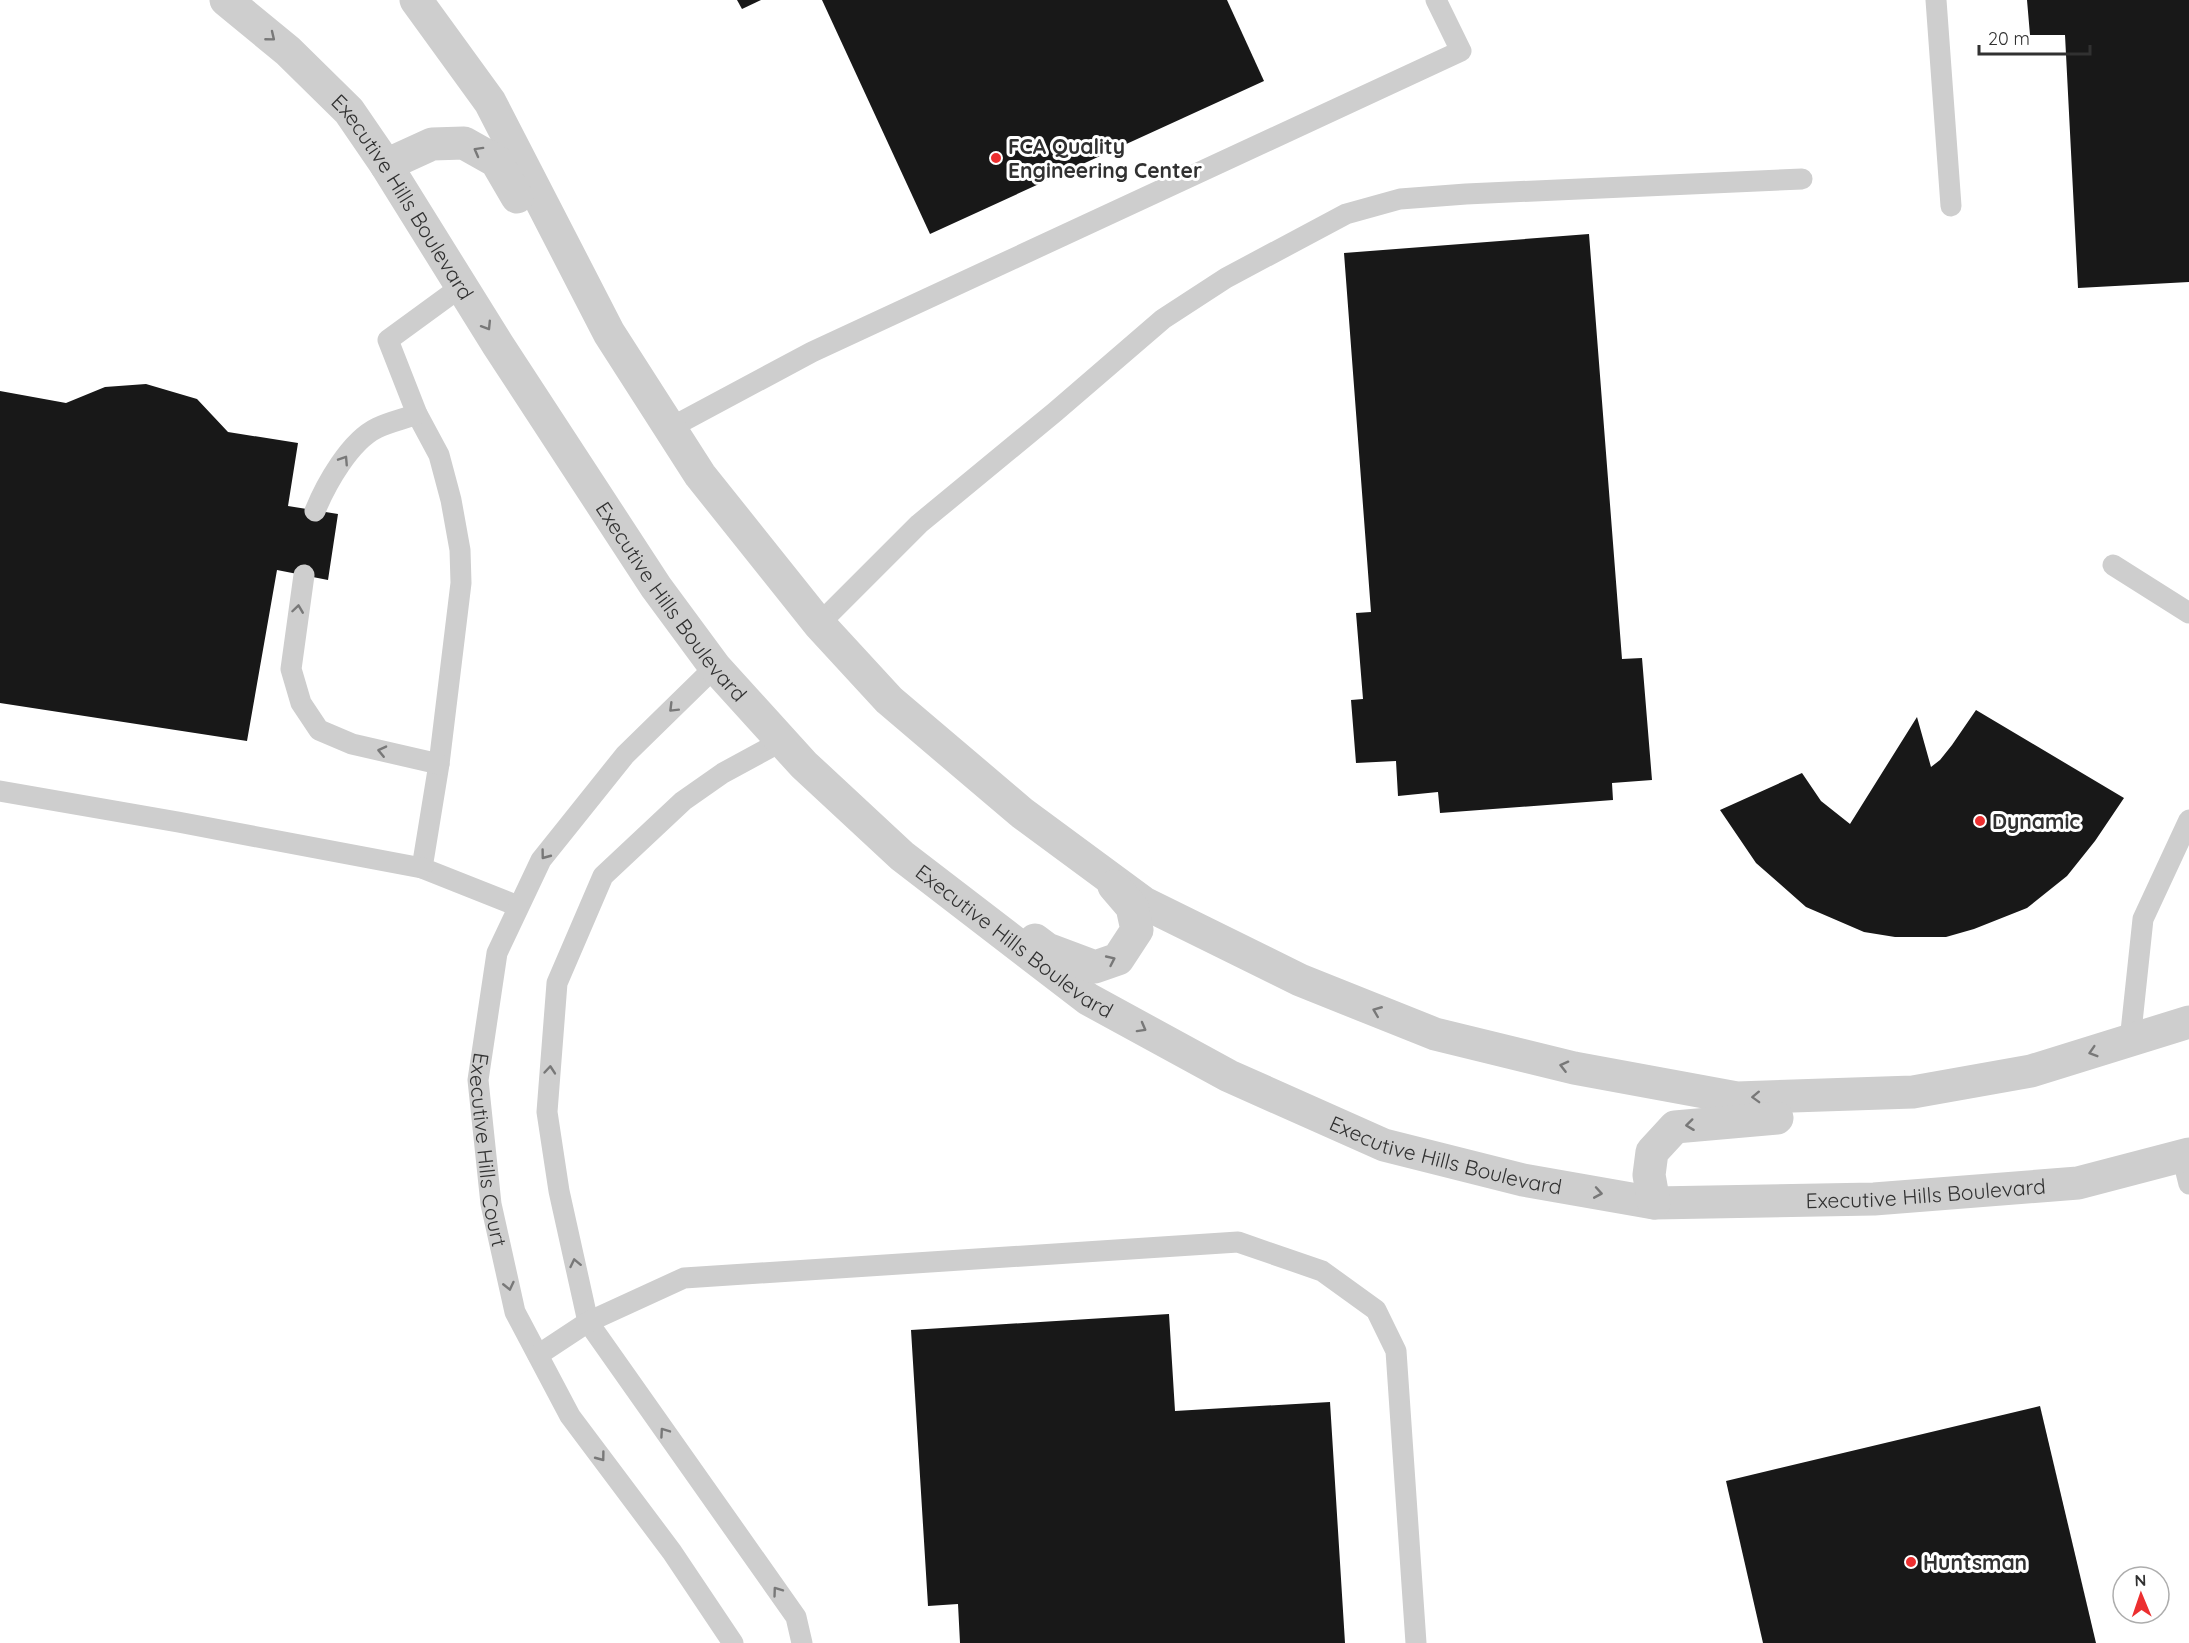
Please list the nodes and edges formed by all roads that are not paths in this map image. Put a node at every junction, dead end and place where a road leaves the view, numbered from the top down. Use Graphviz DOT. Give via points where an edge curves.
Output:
graph roads {
  1 [pos="226,0"];
  2 [pos="416,0"];
  3 [pos="1436,0"];
  4 [pos="1936,0"];
  5 [pos="386,165"];
  6 [pos="1802,179"];
  7 [pos="1951,206"];
  8 [pos="462,286"];
  9 [pos="609,333"];
  10 [pos="417,414"];
  11 [pos="670,428"];
  12 [pos="315,510"];
  13 [pos="2113,565"];
  14 [pos="304,575"];
  15 [pos="2189,613"];
  16 [pos="819,624"];
  17 [pos="715,667"];
  18 [pos="782,741"];
  19 [pos="439,764"];
  20 [pos="804,765"];
  21 [pos="0,791"];
  22 [pos="2189,820"];
  23 [pos="422,868"];
  24 [pos="1099,869"];
  25 [pos="518,906"];
  26 [pos="2189,1022"];
  27 [pos="2130,1041"];
  28 [pos="1913,1092"];
  29 [pos="2187,1165"];
  30 [pos="1654,1203"];
  31 [pos="588,1322"];
  32 [pos="538,1354"];
  33 [pos="733,1643"];
  34 [pos="802,1643"];
  35 [pos="1416,1643"];
  1 -- 5 [label="street, Executive Hills Boulevard, one-way" via="288,51 349,111"];
  2 -- 9 [label="street" via="490,102"];
  3 -- 11 [label="lane" via="1461,51 812,352"];
  4 -- 7 [label="lane"];
  5 -- 8 [label="street, Executive Hills Boulevard"];
  9 -- 5 [label="street, one-way" via="496,161 464,143 443,143 432,144"];
  6 -- 16 [label="lane" via="1400,199 1346,214 1226,278 1163,320 919,524"];
  8 -- 10 [label="lane" via="388,340"];
  8 -- 17 [label="street, Executive Hills Boulevard, one-way" via="656,587"];
  9 -- 11 [label="street"];
  12 -- 10 [label="lane, one-way" via="354,444 375,429"];
  10 -- 19 [label="lane" via="439,455 460,550 461,583"];
  11 -- 16 [label="street" via="700,475"];
  13 -- 15 [label="lane"];
  19 -- 14 [label="lane, one-way" via="352,744 320,730 301,703 291,669"];
  16 -- 24 [label="street" via="889,700 1022,813"];
  17 -- 18 [label="street, Executive Hills Boulevard"];
  17 -- 25 [label="lane, Executive Hills Court, one-way" via="625,756 541,860"];
  18 -- 20 [label="street, Executive Hills Boulevard"];
  31 -- 18 [label="lane, one-way" via="559,1191 547,1112 557,983 603,876 683,801 723,772"];
  19 -- 23 [label="lane"];
  20 -- 24 [label="street, one-way" via="925,848 1047,949 1095,967 1118,959 1137,930 1132,907"];
  20 -- 30 [label="street, Executive Hills Boulevard, one-way" via="902,856 1088,999 1228,1076 1384,1145 1523,1180"];
  21 -- 23 [label="lane"];
  22 -- 27 [label="lane" via="2143,919"];
  23 -- 25 [label="lane"];
  28 -- 24 [label="street, one-way" via="1737,1098 1574,1068 1435,1034 1289,975 1144,903"];
  25 -- 32 [label="lane, Executive Hills Court, one-way" via="497,953 478,1080 491,1204 515,1312"];
  26 -- 27 [label="street"];
  27 -- 28 [label="street, one-way" via="2031,1071"];
  28 -- 30 [label="street, one-way" via="1828,1114 1675,1127 1652,1152 1649,1175"];
  29 -- 30 [label="street, Executive Hills Boulevard" via="2078,1184 1874,1199"];
  31 -- 32 [label="lane"];
  34 -- 31 [label="lane, one-way" via="796,1617"];
  31 -- 35 [label="lane" via="694,1277 1238,1242 1322,1271 1377,1310 1396,1351"];
  32 -- 33 [label="lane, Executive Hills Court, one-way" via="570,1416 672,1552"];
}
